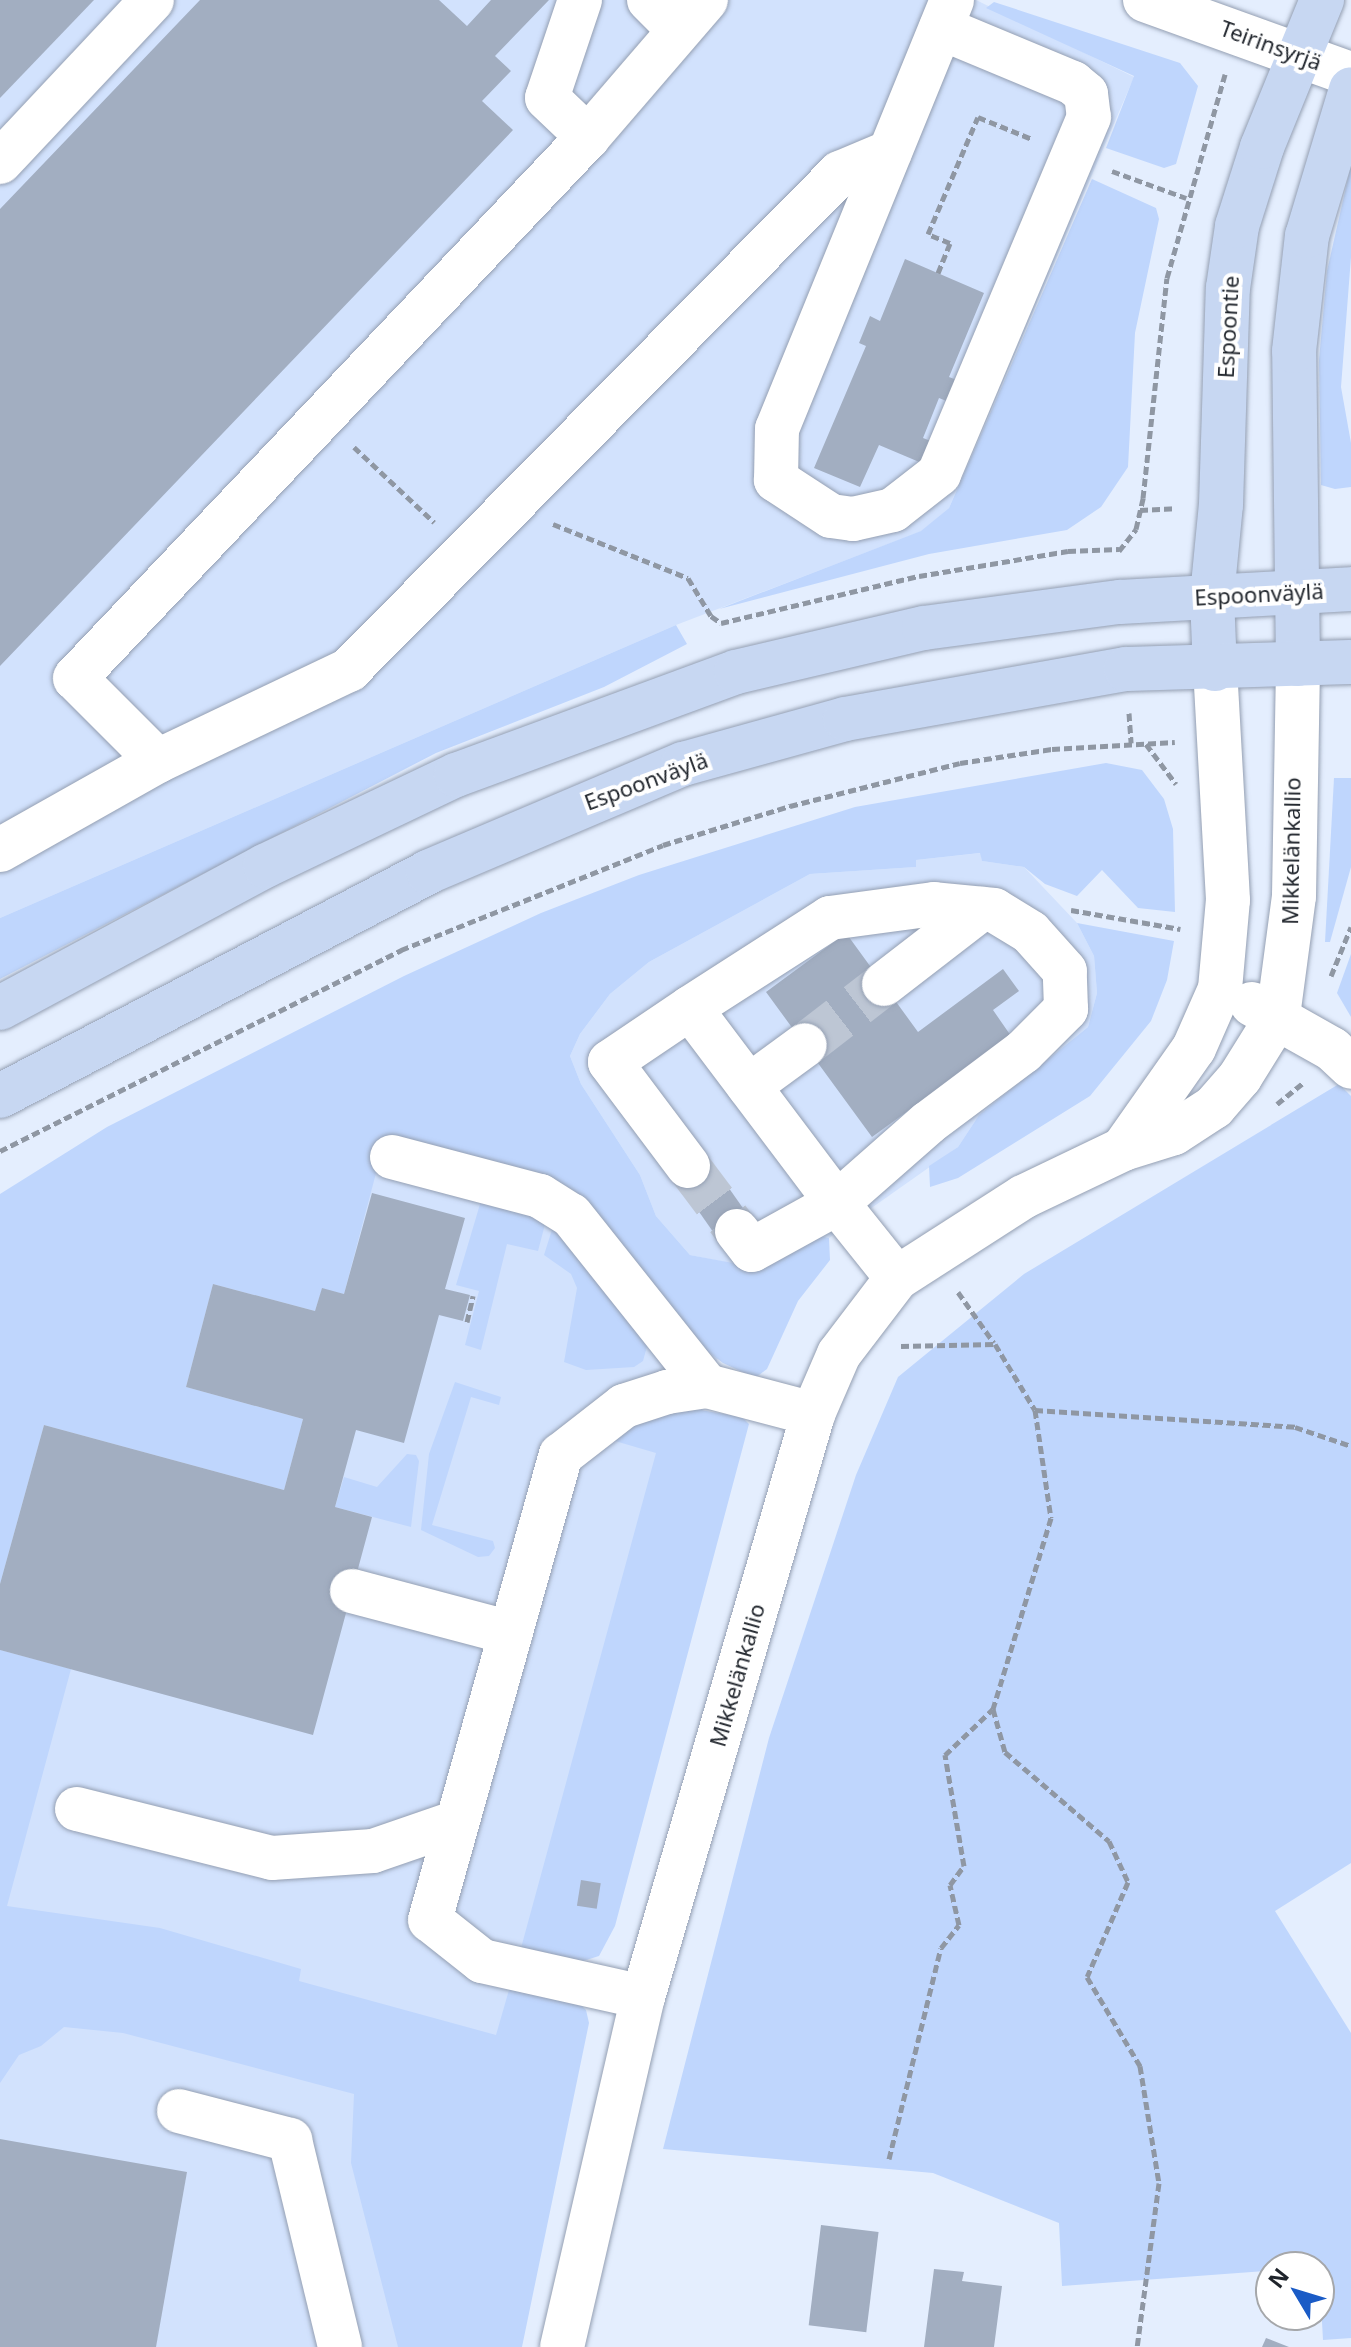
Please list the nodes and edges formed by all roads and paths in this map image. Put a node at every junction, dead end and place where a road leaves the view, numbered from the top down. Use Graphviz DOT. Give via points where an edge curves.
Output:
graph roads {
  1 [pos="152,0"];
  2 [pos="580,0"];
  3 [pos="1145,0"];
  4 [pos="1322,0"];
  5 [pos="678,10"];
  6 [pos="946,14"];
  7 [pos="1239,33"];
  8 [pos="1298,55"];
  9 [pos="1351,74"];
  10 [pos="1351,89"];
  11 [pos="588,137"];
  12 [pos="890,152"];
  13 [pos="0,162"];
  14 [pos="542,533"];
  15 [pos="1119,549"];
  16 [pos="1351,589"];
  17 [pos="1294,592"];
  18 [pos="1212,596"];
  19 [pos="1120,602"];
  20 [pos="1351,662"];
  21 [pos="1298,664"];
  22 [pos="1126,669"];
  23 [pos="1215,669"];
  24 [pos="1218,741"];
  25 [pos="1131,743"];
  26 [pos="158,761"];
  27 [pos="0,850"];
  28 [pos="981,909"];
  29 [pos="1066,909"];
  30 [pos="1351,927"];
  31 [pos="1189,931"];
  32 [pos="884,984"];
  33 [pos="1326,987"];
  34 [pos="1220,989"];
  35 [pos="0,1008"];
  36 [pos="690,1008"];
  37 [pos="1278,1016"];
  38 [pos="805,1045"];
  39 [pos="1341,1058"];
  40 [pos="749,1086"];
  41 [pos="0,1096"];
  42 [pos="1267,1109"];
  43 [pos="1123,1149"];
  44 [pos="0,1151"];
  45 [pos="392,1157"];
  46 [pos="688,1166"];
  47 [pos="837,1203"];
  48 [pos="737,1231"];
  49 [pos="897,1278"];
  50 [pos="954,1286"];
  51 [pos="473,1296"];
  52 [pos="467,1322"];
  53 [pos="899,1336"];
  54 [pos="995,1344"];
  55 [pos="707,1386"];
  56 [pos="1035,1410"];
  57 [pos="813,1414"];
  58 [pos="1351,1446"];
  59 [pos="352,1591"];
  60 [pos="511,1633"];
  61 [pos="993,1709"];
  62 [pos="77,1809"];
  63 [pos="457,1822"];
  64 [pos="643,1997"];
  65 [pos="179,2111"];
  66 [pos="889,2159"];
  67 [pos="340,2347"];
  68 [pos="562,2347"];
  69 [pos="1137,2347"];
  1 -- 13 [label="street"];
  2 -- 11 [label="street" via="547,98"];
  3 -- 7 [label="street, Teirinsyrjä"];
  4 -- 8 [label="main road, Espoontie"];
  5 -- 11 [label="street"];
  6 -- 12 [label="street"];
  6 -- 12 [label="street" via="1073,83 1086,94 1089,117 939,474 893,510 853,519 805,503 776,480 773,450 787,402"];
  7 -- 8 [label="street, Teirinsyrjä"];
  7 -- 15 [label="path" via="1186,198 1167,278 1143,498 1136,529"];
  8 -- 9 [label="street, Teirinsyrjä"];
  8 -- 18 [label="main road, Espoontie" via="1237,226 1228,288 1221,505"];
  10 -- 17 [label="main road" via="1307,236 1300,296 1294,351"];
  11 -- 26 [label="street" via="75,678"];
  12 -- 26 [label="street" via="840,173 349,670"];
  14 -- 15 [label="path" via="552,523 688,578 721,623 919,576 1068,551"];
  15 -- 19 [label="path"];
  16 -- 17 [label="main road, Espoonväylä"];
  17 -- 18 [label="main road, Espoonväylä"];
  17 -- 21 [label="main road"];
  18 -- 19 [label="main road, Espoonväylä"];
  18 -- 23 [label="main road, Espoontie"];
  19 -- 35 [label="main road, Espoonväylä" via="924,628 736,672 655,698 456,775 265,866"];
  20 -- 21 [label="main road, Espoonväylä"];
  21 -- 23 [label="main road, Espoonväylä"];
  21 -- 37 [label="street, Mikkelänkallio" via="1294,896"];
  22 -- 23 [label="main road, Espoonväylä"];
  22 -- 25 [label="path"];
  22 -- 41 [label="main road, Espoonväylä" via="845,719 620,787 428,872"];
  23 -- 24 [label="street, Mikkelänkallio"];
  24 -- 25 [label="path"];
  24 -- 34 [label="street, Mikkelänkallio" via="1228,900"];
  25 -- 44 [label="path" via="960,763 663,845 401,950"];
  26 -- 27 [label="street"];
  28 -- 32 [label="street"];
  28 -- 36 [label="street" via="934,904 830,918"];
  28 -- 47 [label="street" via="994,910 1030,932 1065,971 1066,1009 1023,1052 928,1123"];
  29 -- 31 [label="path"];
  30 -- 33 [label="path"];
  34 -- 37 [label="street"];
  34 -- 43 [label="street, Mikkelänkallio" via="1194,1048"];
  36 -- 40 [label="street"];
  36 -- 46 [label="street" via="610,1062"];
  37 -- 39 [label="street"];
  37 -- 43 [label="street, Mikkelänkallio" via="1240,1077 1214,1107 1174,1133"];
  38 -- 40 [label="street"];
  39 -- 42 [label="path"];
  40 -- 47 [label="street"];
  43 -- 49 [label="street, Mikkelänkallio" via="1023,1197"];
  45 -- 55 [label="street" via="540,1196 571,1215"];
  47 -- 48 [label="street" via="752,1250"];
  47 -- 49 [label="street"];
  49 -- 57 [label="street, Mikkelänkallio" via="839,1354"];
  50 -- 54 [label="path"];
  51 -- 52 [label="path"];
  53 -- 54 [label="path" via="892,1347"];
  54 -- 56 [label="path"];
  55 -- 57 [label="street"];
  55 -- 60 [label="street" via="624,1406 561,1455"];
  56 -- 58 [label="path" via="1295,1427"];
  56 -- 61 [label="path" via="1051,1518"];
  57 -- 64 [label="street, Mikkelänkallio"];
  59 -- 60 [label="street"];
  60 -- 63 [label="street"];
  61 -- 66 [label="path" via="945,1755 964,1866 950,1885 959,1925 941,1948"];
  61 -- 69 [label="path" via="1005,1752 1109,1841 1128,1882 1087,1977 1140,2066 1159,2183"];
  62 -- 63 [label="street" via="272,1858 373,1851"];
  63 -- 64 [label="street" via="430,1920 482,1961"];
  64 -- 68 [label="street, Mikkelänkallio"];
  65 -- 67 [label="street" via="290,2140"];
}
